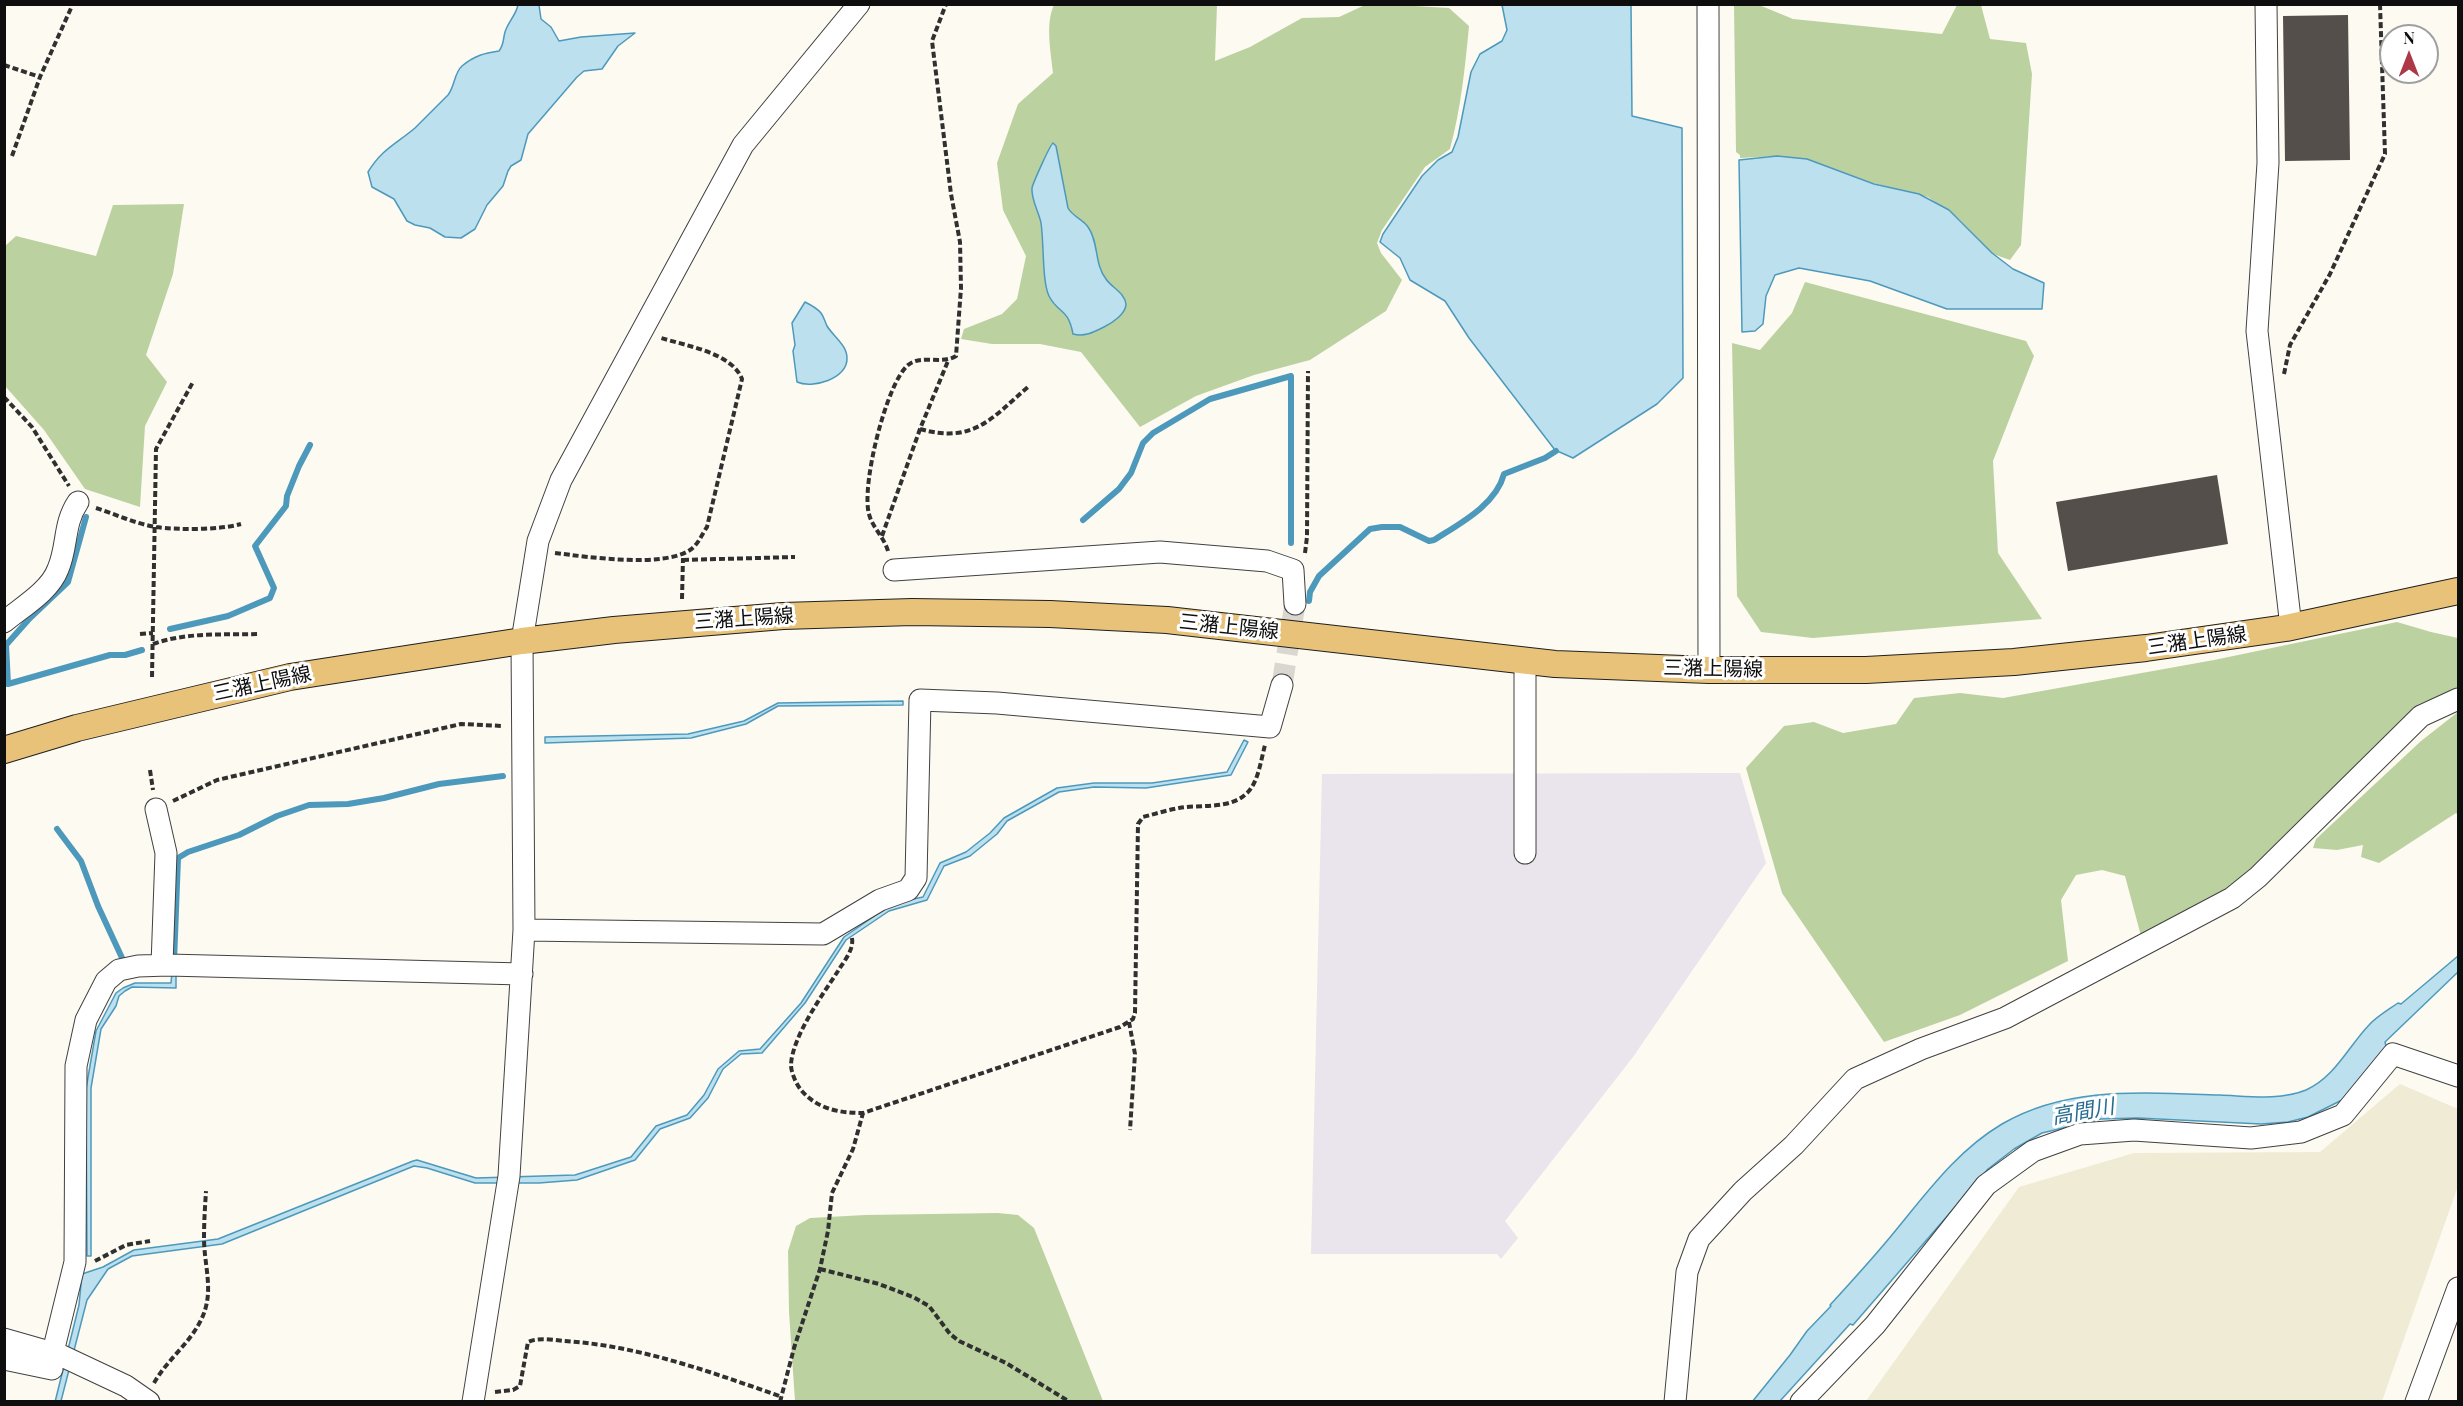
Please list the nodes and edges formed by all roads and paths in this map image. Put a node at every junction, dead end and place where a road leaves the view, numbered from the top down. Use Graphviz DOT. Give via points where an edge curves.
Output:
graph roads {
  1 [pos="859,4"];
  2 [pos="946,4"];
  3 [pos="1708,4"];
  4 [pos="2266,4"];
  5 [pos="2380,4"];
  6 [pos="72,6"];
  7 [pos="4,65"];
  8 [pos="40,76"];
  9 [pos="12,156"];
  10 [pos="642,331"];
  11 [pos="948,361"];
  12 [pos="1308,371"];
  13 [pos="194,382"];
  14 [pos="1028,387"];
  15 [pos="4,397"];
  16 [pos="2264,401"];
  17 [pos="920,429"];
  18 [pos="78,502"];
  19 [pos="241,524"];
  20 [pos="155,527"];
  21 [pos="536,551"];
  22 [pos="683,557"];
  23 [pos="795,557"];
  24 [pos="894,570"];
  25 [pos="1293,570"];
  26 [pos="2458,591"];
  27 [pos="682,599"];
  28 [pos="1296,604"];
  29 [pos="4,622"];
  30 [pos="2290,627"];
  31 [pos="153,633"];
  32 [pos="140,634"];
  33 [pos="259,634"];
  34 [pos="522,641"];
  35 [pos="153,644"];
  36 [pos="1525,660"];
  37 [pos="1709,670"];
  38 [pos="152,677"];
  39 [pos="1282,686"];
  40 [pos="2458,699"];
  41 [pos="524,727"];
  42 [pos="1270,727"];
  43 [pos="4,750"];
  44 [pos="156,809"];
  45 [pos="1525,853"];
  46 [pos="524,930"];
  47 [pos="854,942"];
  48 [pos="170,966"];
  49 [pos="522,974"];
  50 [pos="1129,1022"];
  51 [pos="2458,1076"];
  52 [pos="863,1113"];
  53 [pos="1130,1130"];
  54 [pos="206,1191"];
  55 [pos="150,1241"];
  56 [pos="75,1262"];
  57 [pos="820,1269"];
  58 [pos="2458,1288"];
  59 [pos="4,1339"];
  60 [pos="62,1356"];
  61 [pos="4,1359"];
  62 [pos="474,1398"];
  63 [pos="781,1399"];
  64 [pos="149,1401"];
  65 [pos="1070,1401"];
  66 [pos="1675,1401"];
  67 [pos="1802,1401"];
  68 [pos="2416,1401"];
  1 -- 10 [label="street" via="743,145"];
  2 -- 11 [label="path" via="932,41 960,242 956,356"];
  3 -- 37 [label="street"];
  4 -- 16 [label="street" via="2268,163 2258,330"];
  5 -- 16 [label="path" via="2385,154 2330,274 2290,345 2283,376"];
  6 -- 8 [label="path"];
  7 -- 8 [label="path"];
  8 -- 9 [label="path"];
  10 -- 21 [label="street" via="561,480"];
  10 -- 22 [label="path" via="719,357 738,368 742,380 707,527"];
  11 -- 17 [label="path"];
  11 -- 17 [label="path" via="909,364 894,384 877,437 868,495 868,513 882,537"];
  12 -- 25 [label="path" via="1307,537 1304,557"];
  13 -- 20 [label="path" via="156,449"];
  14 -- 17 [label="path" via="989,421 962,434 940,435"];
  15 -- 18 [label="path" via="32,427"];
  16 -- 30 [label="street"];
  18 -- 20 [label="path"];
  18 -- 29 [label="street" via="70,514 58,570 48,585"];
  19 -- 20 [label="path" via="214,528"];
  20 -- 31 [label="path"];
  21 -- 22 [label="path" via="598,558"];
  21 -- 34 [label="street"];
  22 -- 23 [label="path"];
  22 -- 27 [label="path"];
  24 -- 25 [label="street" via="1160,552 1267,561"];
  25 -- 28 [label="street"];
  26 -- 30 [label="main road, 三潴上陽線"];
  30 -- 37 [label="main road, 三潴上陽線" via="2014,662 1866,670"];
  31 -- 32 [label="path"];
  31 -- 35 [label="path"];
  33 -- 35 [label="path" via="177,637"];
  34 -- 36 [label="main road, 三潴上陽線" via="783,616 1038,613 1167,620"];
  34 -- 41 [label="street"];
  34 -- 43 [label="main road, 三潴上陽線" via="290,676 88,725"];
  35 -- 38 [label="path"];
  36 -- 37 [label="main road, 三潴上陽線"];
  36 -- 45 [label="street"];
  39 -- 42 [label="street"];
  40 -- 66 [label="street" via="2421,716 2258,878 2232,898 2005,1018 1855,1079 1699,1239 1688,1272"];
  41 -- 44 [label="path" via="462,724 217,780"];
  41 -- 46 [label="street"];
  42 -- 46 [label="street" via="921,699 916,878 908,890 880,900 823,934"];
  42 -- 50 [label="path" via="1248,793 1220,805 1176,808 1143,817 1138,824 1135,1013"];
  44 -- 48 [label="street" via="166,853"];
  46 -- 49 [label="street"];
  47 -- 52 [label="path" via="813,1008 790,1066 797,1085 808,1098 843,1113"];
  48 -- 49 [label="street"];
  48 -- 56 [label="street" via="119,970 106,981 86,1020 76,1066"];
  49 -- 62 [label="street" via="508,1180"];
  50 -- 52 [label="path"];
  50 -- 53 [label="path" via="1135,1054"];
  51 -- 67 [label="street" via="2393,1054 2343,1115 2301,1132 2251,1138 2134,1130 2080,1134 2033,1151 1986,1185 1875,1325"];
  52 -- 57 [label="path" via="854,1149 832,1193"];
  54 -- 64 [label="path" via="208,1302 201,1321 160,1371"];
  55 -- 56 [label="path" via="126,1245 96,1260"];
  56 -- 60 [label="street"];
  57 -- 63 [label="path"];
  57 -- 65 [label="path" via="913,1297 928,1306 959,1341"];
  58 -- 68 [label="street"];
  59 -- 60 [label="street"];
  60 -- 61 [label="street" via="52,1369"];
  60 -- 64 [label="street"];
  62 -- 63 [label="path" via="520,1386 526,1346 534,1340 592,1343 667,1358"];
}
